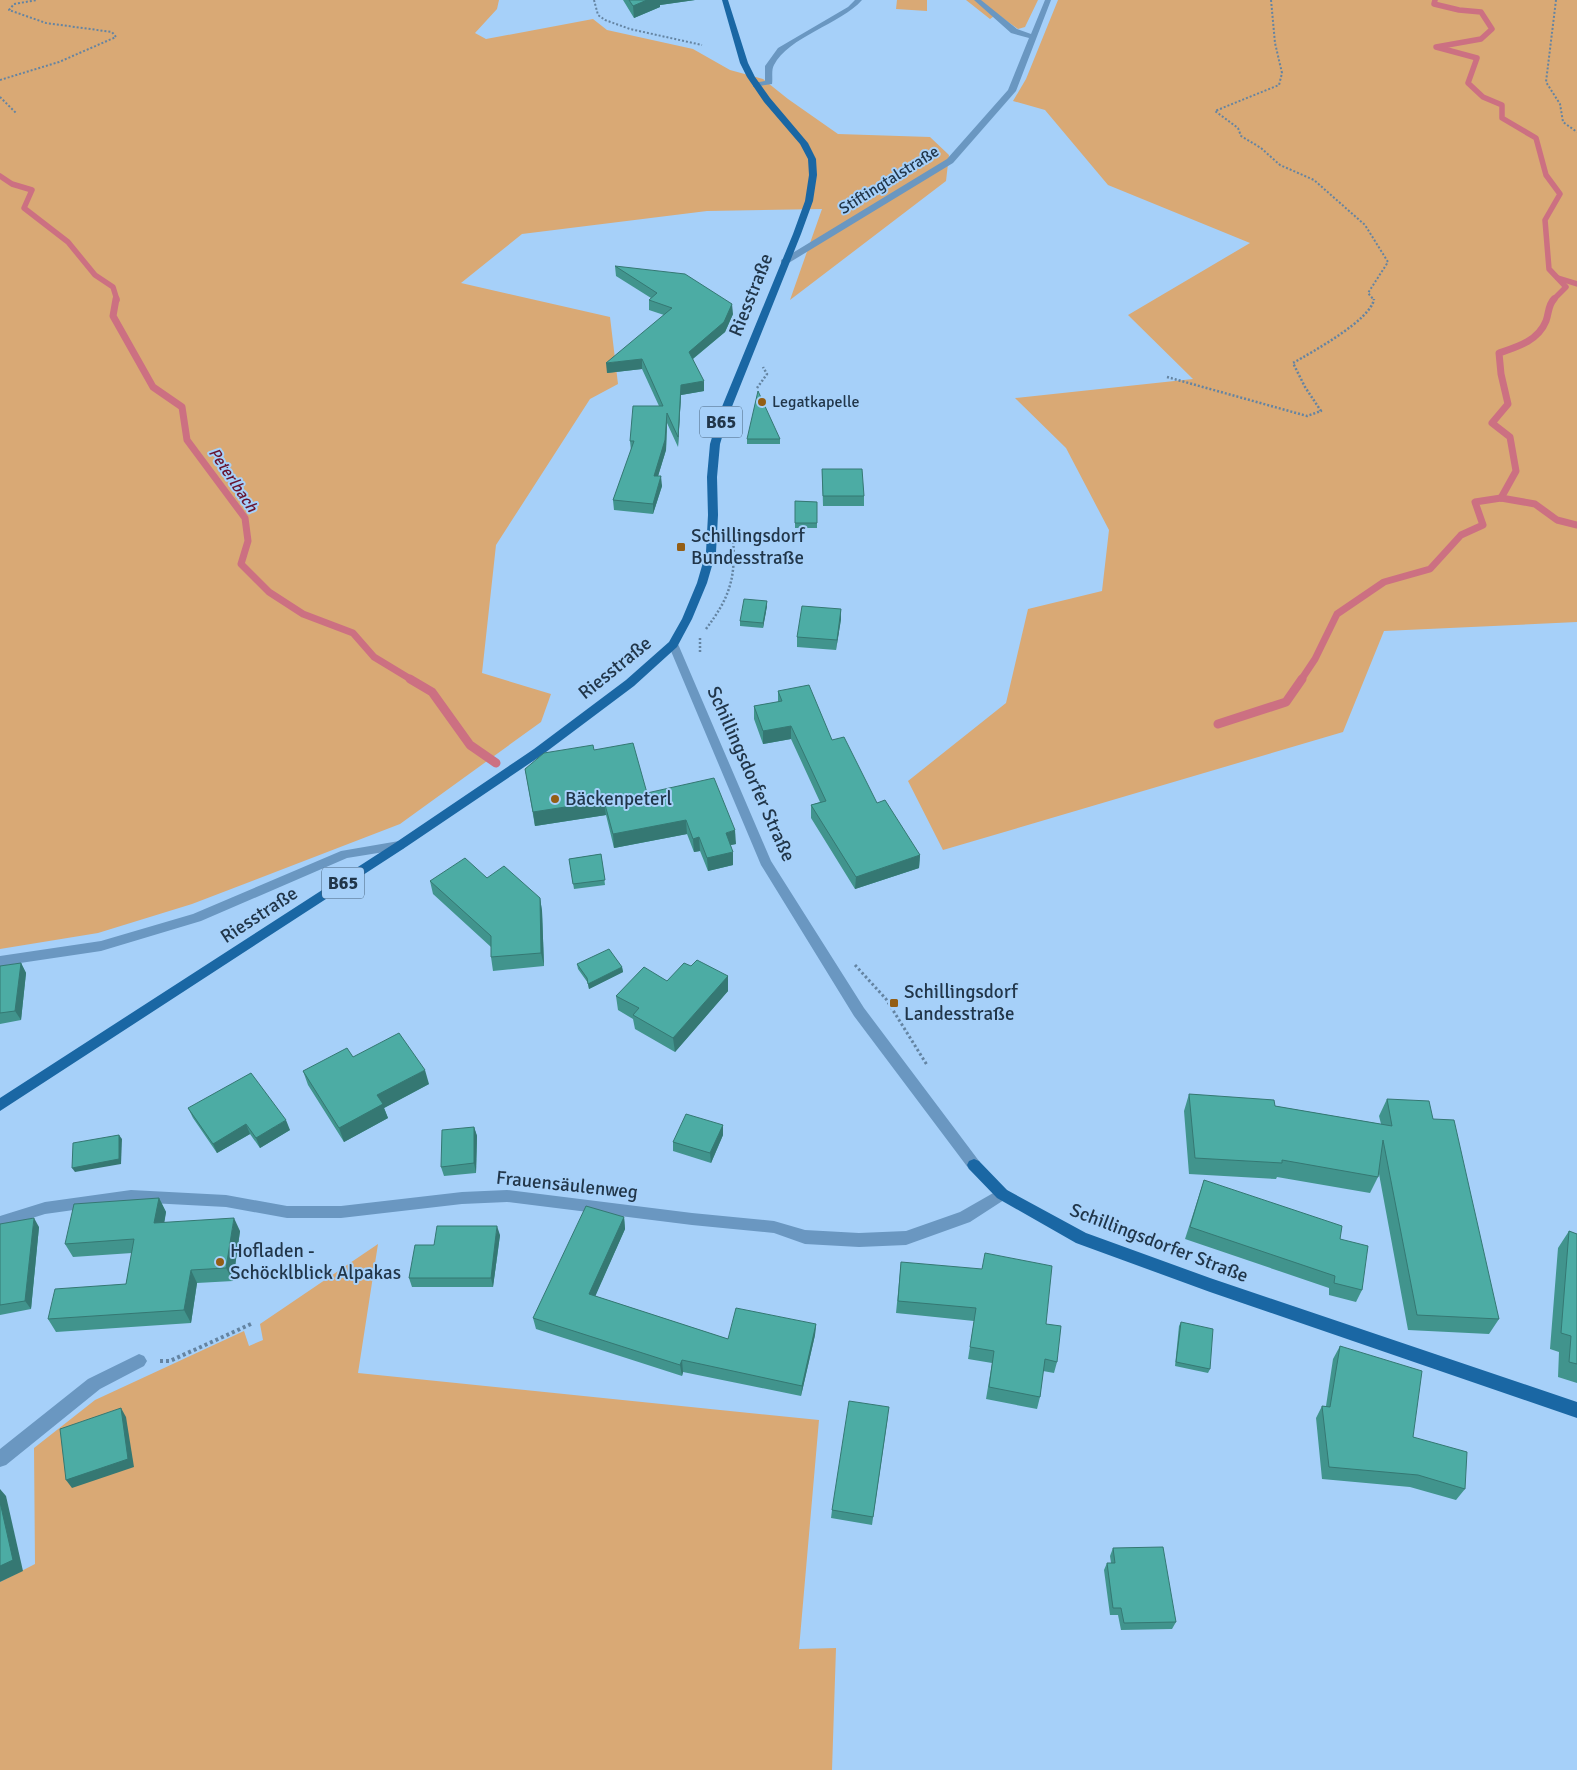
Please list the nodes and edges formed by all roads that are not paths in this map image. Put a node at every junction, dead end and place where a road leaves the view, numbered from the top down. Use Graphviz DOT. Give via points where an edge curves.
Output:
graph roads {
  1 [pos="725,0"];
  2 [pos="859,0"];
  3 [pos="977,0"];
  4 [pos="1048,0"];
  5 [pos="1033,37"];
  6 [pos="756,85"];
  7 [pos="784,262"];
  8 [pos="673,644"];
  9 [pos="399,846"];
  10 [pos="0,961"];
  11 [pos="0,1105"];
  12 [pos="974,1164"];
  13 [pos="1002,1194"];
  14 [pos="0,1222"];
  15 [pos="139,1361"];
  16 [pos="1577,1410"];
  17 [pos="0,1459"];
  1 -- 6 [label="main road, Riesstraße / B65" via="744,62"];
  2 -- 6 [label="street" via="781,50 769,66 769,82"];
  3 -- 5 [label="street" via="1014,30"];
  4 -- 5 [label="street, Stiftingtalstraße"];
  5 -- 7 [label="street, Stiftingtalstraße" via="1012,90 950,161"];
  6 -- 7 [label="main road, Riesstraße / B65" via="804,143 812,159 809,201"];
  7 -- 8 [label="main road, Riesstraße / B65" via="719,429 712,476 711,552 702,582"];
  8 -- 9 [label="main road, Riesstraße / B65" via="630,683 538,752"];
  8 -- 12 [label="street, Schillingsdorfer Straße" via="765,862 859,1012"];
  9 -- 10 [label="street" via="345,854 197,918 101,946"];
  9 -- 11 [label="main road, Riesstraße / B65"];
  12 -- 13 [label="main road, Schillingsdorfer Straße"];
  13 -- 14 [label="street, Frauensäulenweg" via="965,1217 906,1238 859,1240 805,1237 774,1227 507,1196 341,1212 287,1212 226,1201 131,1196 45,1208"];
  13 -- 16 [label="main road, Schillingsdorfer Straße" via="1081,1238"];
  15 -- 17 [label="street" via="94,1384"];
}
